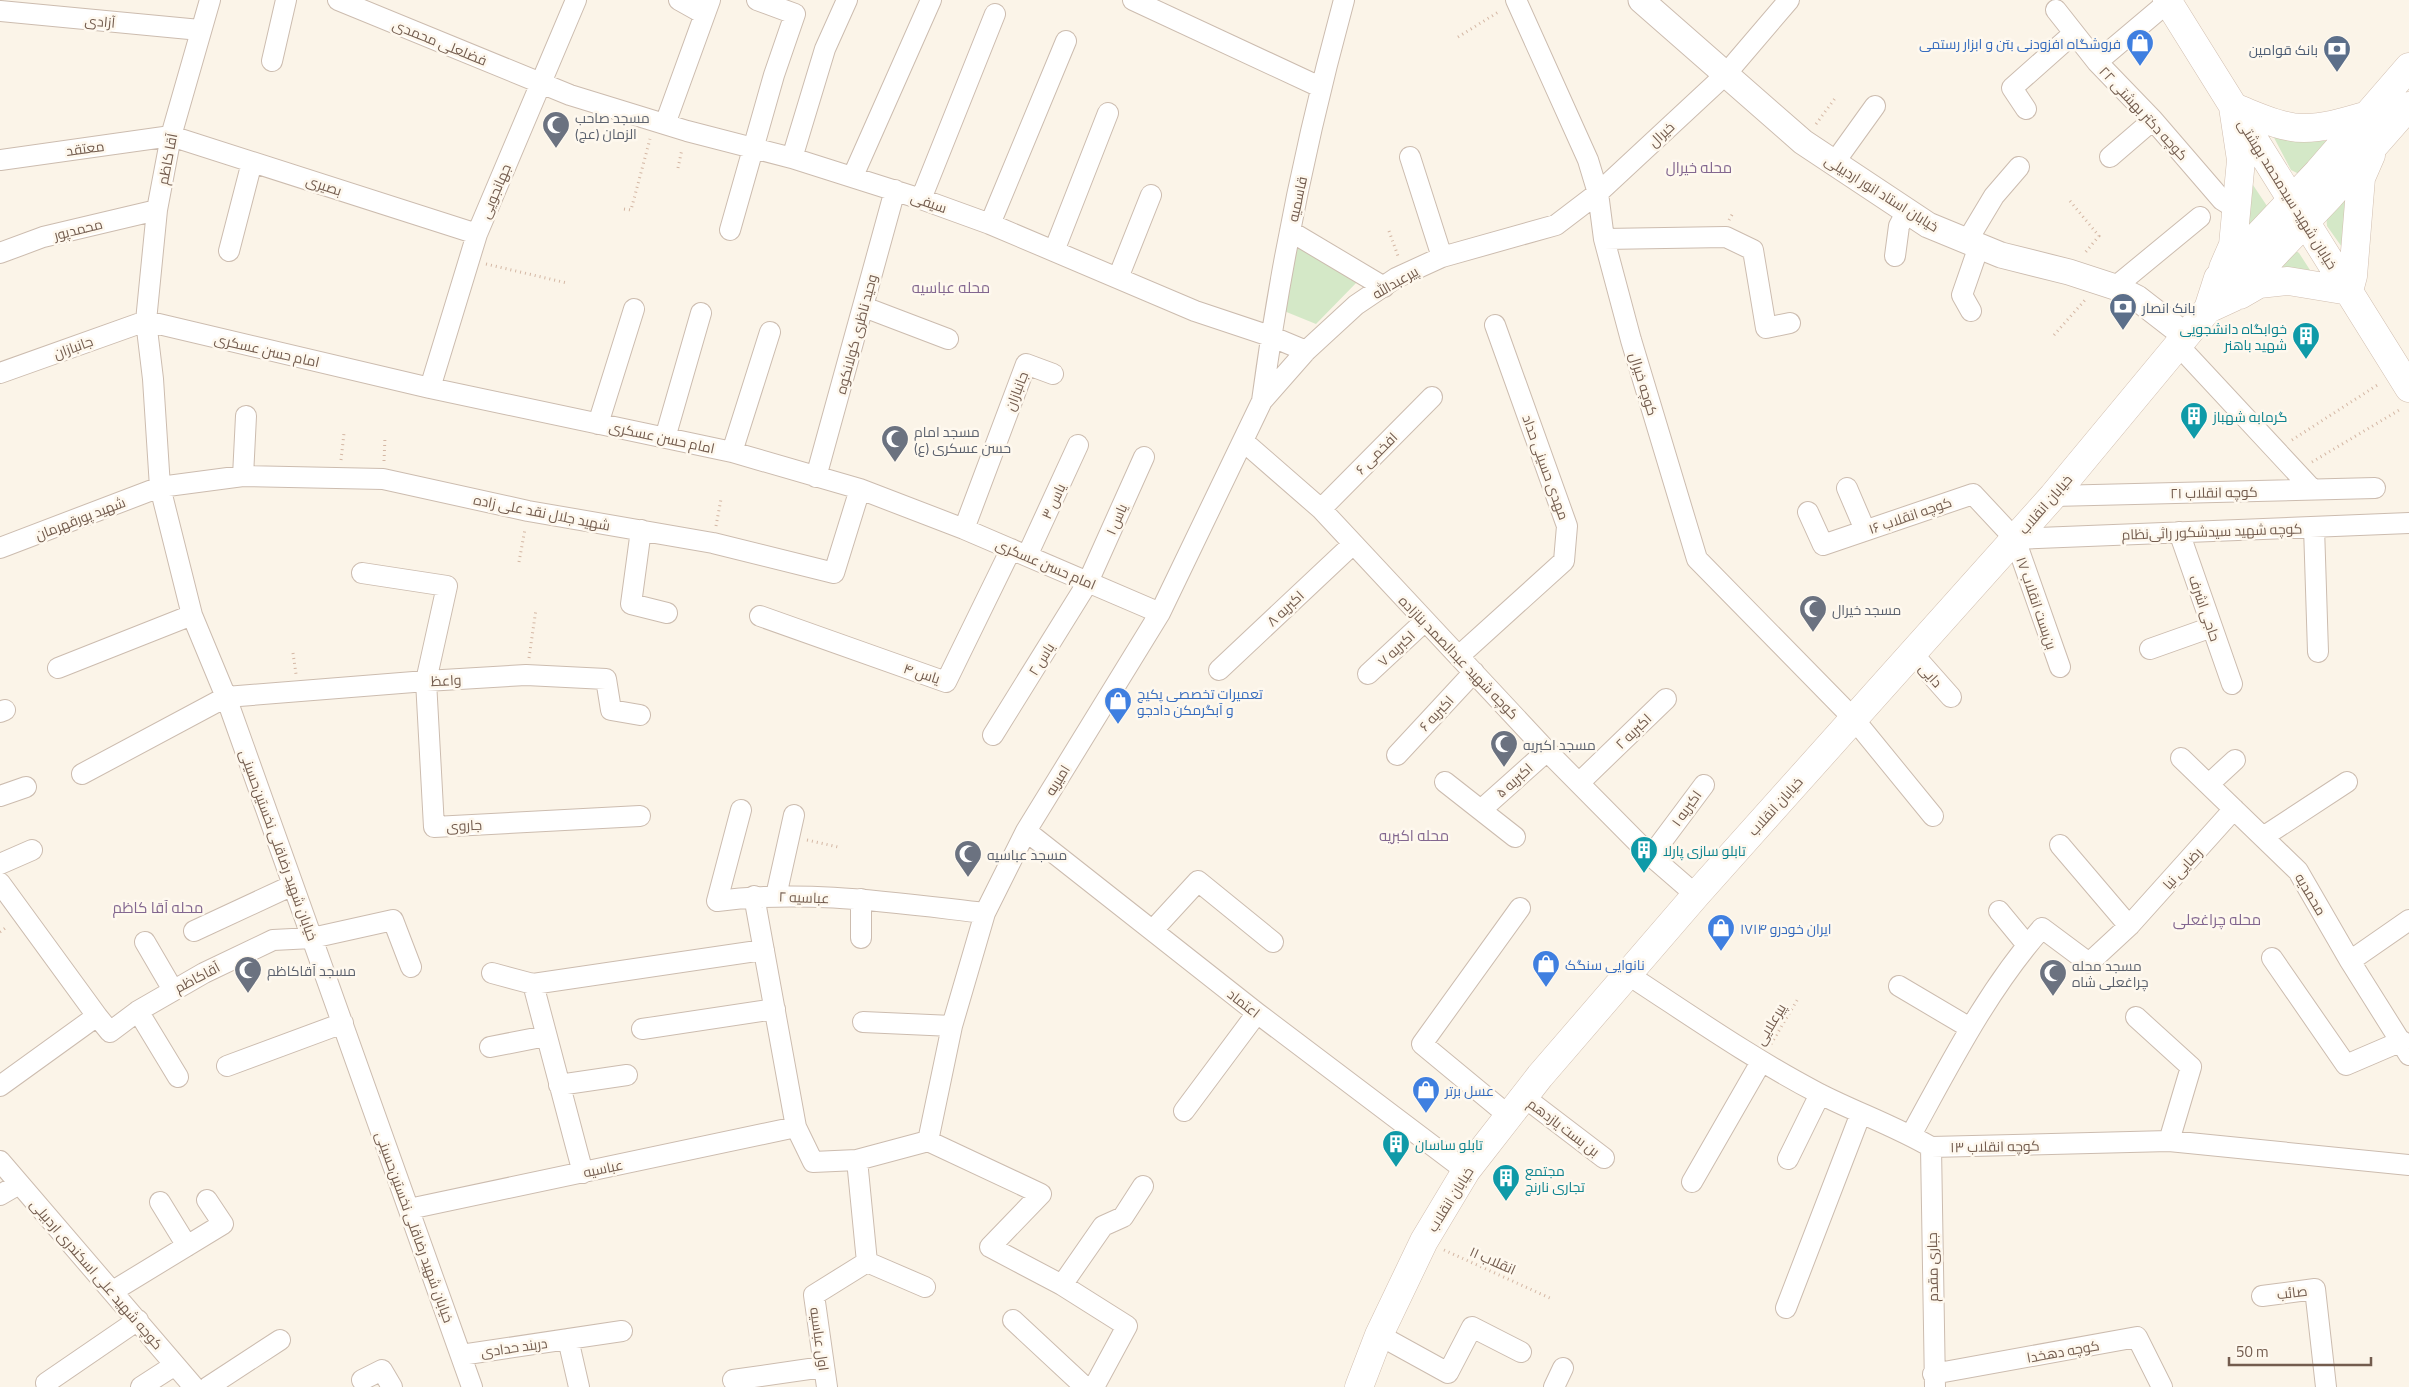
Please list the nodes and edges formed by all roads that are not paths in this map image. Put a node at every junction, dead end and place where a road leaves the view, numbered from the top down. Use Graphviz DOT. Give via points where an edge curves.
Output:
graph roads {
  1 [pos="210,0"];
  2 [pos="286,0"];
  3 [pos="338,0"];
  4 [pos="576,0"];
  5 [pos="678,0"];
  6 [pos="757,0"];
  7 [pos="847,0"];
  8 [pos="931,0"];
  9 [pos="1133,0"];
  10 [pos="1344,0"];
  11 [pos="1641,0"];
  12 [pos="1788,0"];
  13 [pos="1516,1"];
  14 [pos="2168,1"];
  15 [pos="1157,5"];
  16 [pos="707,7"];
  17 [pos="2056,10"];
  18 [pos="0,11"];
  19 [pos="995,14"];
  20 [pos="200,30"];
  21 [pos="2074,33"];
  22 [pos="1066,40"];
  23 [pos="272,61"];
  24 [pos="2096,62"];
  25 [pos="2409,67"];
  26 [pos="1725,75"];
  27 [pos="542,83"];
  28 [pos="1320,87"];
  29 [pos="1875,106"];
  30 [pos="2409,106"];
  31 [pos="2234,107"];
  32 [pos="2026,109"];
  33 [pos="1108,113"];
  34 [pos="2368,116"];
  35 [pos="2153,120"];
  36 [pos="659,123"];
  37 [pos="171,136"];
  38 [pos="2376,145"];
  39 [pos="754,146"];
  40 [pos="1410,157"];
  41 [pos="2110,157"];
  42 [pos="792,158"];
  43 [pos="0,160"];
  44 [pos="252,162"];
  45 [pos="1834,163"];
  46 [pos="2019,167"];
  47 [pos="853,176"];
  48 [pos="895,190"];
  49 [pos="1598,193"];
  50 [pos="1151,195"];
  51 [pos="921,199"];
  52 [pos="157,210"];
  53 [pos="2238,210"];
  54 [pos="1907,211"];
  55 [pos="2299,211"];
  56 [pos="2200,217"];
  57 [pos="990,224"];
  58 [pos="730,230"];
  59 [pos="1290,231"];
  60 [pos="477,234"];
  61 [pos="1604,239"];
  62 [pos="1973,244"];
  63 [pos="229,251"];
  64 [pos="1054,251"];
  65 [pos="0,253"];
  66 [pos="1895,256"];
  67 [pos="1442,257"];
  68 [pos="1118,278"];
  69 [pos="2108,284"];
  70 [pos="1384,287"];
  71 [pos="2226,288"];
  72 [pos="2349,292"];
  73 [pos="864,307"];
  74 [pos="634,309"];
  75 [pos="1971,312"];
  76 [pos="701,313"];
  77 [pos="146,321"];
  78 [pos="1790,323"];
  79 [pos="1495,325"];
  80 [pos="770,332"];
  81 [pos="1270,336"];
  82 [pos="948,339"];
  83 [pos="2182,341"];
  84 [pos="1306,350"];
  85 [pos="0,373"];
  86 [pos="1053,374"];
  87 [pos="2404,380"];
  88 [pos="430,388"];
  89 [pos="1432,397"];
  90 [pos="1262,401"];
  91 [pos="246,416"];
  92 [pos="598,424"];
  93 [pos="665,438"];
  94 [pos="1243,441"];
  95 [pos="1078,445"];
  96 [pos="732,452"];
  97 [pos="1144,457"];
  98 [pos="243,476"];
  99 [pos="816,477"];
  100 [pos="160,487"];
  101 [pos="1847,488"];
  102 [pos="2375,488"];
  103 [pos="860,489"];
  104 [pos="2312,489"];
  105 [pos="2053,496"];
  106 [pos="1321,509"];
  107 [pos="1808,512"];
  108 [pos="2409,523"];
  109 [pos="2314,527"];
  110 [pos="964,529"];
  111 [pos="641,530"];
  112 [pos="1865,530"];
  113 [pos="2179,532"];
  114 [pos="2015,539"];
  115 [pos="1352,545"];
  116 [pos="0,548"];
  117 [pos="1019,552"];
  118 [pos="362,574"];
  119 [pos="1088,582"];
  120 [pos="668,613"];
  121 [pos="1160,613"];
  122 [pos="192,615"];
  123 [pos="760,616"];
  124 [pos="1425,621"];
  125 [pos="2212,628"];
  126 [pos="2150,649"];
  127 [pos="2318,652"];
  128 [pos="1912,653"];
  129 [pos="1459,656"];
  130 [pos="2060,667"];
  131 [pos="58,668"];
  132 [pos="1219,670"];
  133 [pos="1474,672"];
  134 [pos="1368,674"];
  135 [pos="426,681"];
  136 [pos="2232,684"];
  137 [pos="226,697"];
  138 [pos="1951,697"];
  139 [pos="1666,699"];
  140 [pos="640,715"];
  141 [pos="1853,718"];
  142 [pos="993,736"];
  143 [pos="1546,751"];
  144 [pos="1397,754"];
  145 [pos="2181,758"];
  146 [pos="2235,760"];
  147 [pos="82,774"];
  148 [pos="1445,782"];
  149 [pos="2347,782"];
  150 [pos="1579,783"];
  151 [pos="2209,784"];
  152 [pos="1704,785"];
  153 [pos="26,787"];
  154 [pos="0,796"];
  155 [pos="2234,809"];
  156 [pos="741,810"];
  157 [pos="1481,810"];
  158 [pos="794,814"];
  159 [pos="640,816"];
  160 [pos="1933,816"];
  161 [pos="1026,831"];
  162 [pos="1515,837"];
  163 [pos="2263,837"];
  164 [pos="2060,845"];
  165 [pos="32,850"];
  166 [pos="1652,856"];
  167 [pos="0,864"];
  168 [pos="0,883"];
  169 [pos="293,885"];
  170 [pos="1696,895"];
  171 [pos="754,896"];
  172 [pos="776,896"];
  173 [pos="861,899"];
  174 [pos="1520,908"];
  175 [pos="1999,911"];
  176 [pos="984,913"];
  177 [pos="2409,920"];
  178 [pos="2129,926"];
  179 [pos="1153,930"];
  180 [pos="194,931"];
  181 [pos="312,938"];
  182 [pos="861,938"];
  183 [pos="145,942"];
  184 [pos="1273,942"];
  185 [pos="2027,945"];
  186 [pos="764,950"];
  187 [pos="2272,958"];
  188 [pos="2350,961"];
  189 [pos="411,967"];
  190 [pos="492,973"];
  191 [pos="1627,974"];
  192 [pos="532,984"];
  193 [pos="1899,986"];
  194 [pos="173,990"];
  195 [pos="775,1009"];
  196 [pos="138,1011"];
  197 [pos="1257,1013"];
  198 [pos="97,1016"];
  199 [pos="2136,1016"];
  200 [pos="863,1022"];
  201 [pos="343,1023"];
  202 [pos="952,1026"];
  203 [pos="1970,1028"];
  204 [pos="642,1029"];
  205 [pos="546,1036"];
  206 [pos="490,1047"];
  207 [pos="2405,1048"];
  208 [pos="1761,1062"];
  209 [pos="227,1066"];
  210 [pos="627,1075"];
  211 [pos="178,1077"];
  212 [pos="559,1085"];
  213 [pos="0,1086"];
  214 [pos="1820,1094"];
  215 [pos="1516,1106"];
  216 [pos="1184,1110"];
  217 [pos="1861,1113"];
  218 [pos="796,1127"];
  219 [pos="1911,1135"];
  220 [pos="928,1141"];
  221 [pos="2169,1141"];
  222 [pos="1931,1147"];
  223 [pos="1604,1158"];
  224 [pos="857,1160"];
  225 [pos="1788,1160"];
  226 [pos="0,1161"];
  227 [pos="2409,1165"];
  228 [pos="1466,1171"];
  229 [pos="583,1173"];
  230 [pos="1692,1182"];
  231 [pos="19,1184"];
  232 [pos="1143,1186"];
  233 [pos="0,1195"];
  234 [pos="207,1200"];
  235 [pos="160,1202"];
  236 [pos="409,1209"];
  237 [pos="187,1246"];
  238 [pos="867,1262"];
  239 [pos="1062,1285"];
  240 [pos="925,1287"];
  241 [pos="113,1291"];
  242 [pos="2262,1296"];
  243 [pos="1786,1308"];
  244 [pos="138,1320"];
  245 [pos="1013,1320"];
  246 [pos="622,1331"];
  247 [pos="1379,1335"];
  248 [pos="568,1339"];
  249 [pos="280,1340"];
  250 [pos="1521,1352"];
  251 [pos="461,1355"];
  252 [pos="175,1365"];
  253 [pos="823,1367"];
  254 [pos="1563,1368"];
  255 [pos="362,1380"];
  256 [pos="733,1380"];
  257 [pos="1934,1381"];
  258 [pos="46,1383"];
  259 [pos="142,1387"];
  260 [pos="194,1387"];
  261 [pos="208,1387"];
  262 [pos="392,1387"];
  263 [pos="472,1387"];
  264 [pos="579,1387"];
  265 [pos="827,1387"];
  266 [pos="1085,1387"];
  267 [pos="1094,1387"];
  268 [pos="1359,1387"];
  269 [pos="1554,1387"];
  270 [pos="2162,1387"];
  271 [pos="2326,1387"];
  1 -- 20 [label="street, آقا کاظم"];
  2 -- 23 [label="street"];
  3 -- 27 [label="street, فضلعلی محمدی"];
  4 -- 27 [label="street, جهانجویی"];
  5 -- 16 [label="street"];
  6 -- 39 [label="street" via="795,14"];
  7 -- 42 [label="street" via="825,49"];
  8 -- 47 [label="street"];
  9 -- 15 [label="street"];
  10 -- 28 [label="street, قاسمیه"];
  11 -- 26 [label="street, خیابان استاد انور اردبیلی"];
  12 -- 26 [label="street, خیرال"];
  13 -- 49 [label="street, کوچه خیرال" via="1588,160"];
  14 -- 24 [label="street"];
  14 -- 31 [label="main road, خیابان شهید سیدمحمد بهشتی"];
  15 -- 28 [label="street"];
  16 -- 36 [label="street"];
  17 -- 21 [label="street, کوچه دکتر بهشتی ۲۲"];
  18 -- 20 [label="street, آزادی"];
  19 -- 51 [label="street"];
  20 -- 37 [label="street, آقا کاظم"];
  21 -- 24 [label="street, کوچه دکتر بهشتی ۲۲"];
  21 -- 32 [label="street" via="2012,88"];
  22 -- 57 [label="street"];
  24 -- 35 [label="street, کوچه دکتر بهشتی ۲۲"];
  25 -- 34 [label="main road"];
  26 -- 45 [label="street, خیابان استاد انور اردبیلی" via="1803,142"];
  26 -- 49 [label="street, خیرال"];
  27 -- 36 [label="street, سیفی"];
  27 -- 60 [label="street, جهانجویی"];
  28 -- 59 [label="street, قاسمیه"];
  29 -- 45 [label="street"];
  30 -- 38 [label="main road"];
  31 -- 34 [label="main road" via="2302,128 2327,127"];
  31 -- 53 [label="main road" via="2241,160"];
  31 -- 55 [label="main road, خیابان شهید سیدمحمد بهشتی"];
  33 -- 64 [label="street"];
  34 -- 55 [label="main road"];
  35 -- 41 [label="street"];
  35 -- 53 [label="street, کوچه دکتر بهشتی ۲۲" via="2222,200"];
  36 -- 39 [label="street, سیفی"];
  37 -- 43 [label="street, معتقد"];
  37 -- 44 [label="street, بصیری"];
  37 -- 52 [label="street, آقا کاظم"];
  38 -- 55 [label="main road"];
  38 -- 72 [label="main road" via="2362,178"];
  39 -- 42 [label="street, سیفی"];
  39 -- 58 [label="street"];
  40 -- 67 [label="street"];
  42 -- 47 [label="street, سیفی"];
  44 -- 60 [label="street, بصیری"];
  44 -- 63 [label="street"];
  45 -- 54 [label="street, خیابان استاد انور اردبیلی"];
  46 -- 62 [label="street" via="1994,196"];
  47 -- 48 [label="street, سیفی"];
  48 -- 51 [label="street, سیفی"];
  48 -- 73 [label="street, وحید ناظری کولانکوه"];
  49 -- 61 [label="street, کوچه خیرال"];
  49 -- 67 [label="street, پیرعبدالله" via="1556,225"];
  50 -- 68 [label="street"];
  51 -- 57 [label="street, سیفی"];
  52 -- 65 [label="street, محمدپور" via="43,238"];
  52 -- 77 [label="street, آقا کاظم"];
  53 -- 71 [label="main road"];
  54 -- 62 [label="street, خیابان استاد انور اردبیلی" via="1928,225"];
  54 -- 66 [label="street" via="1899,226"];
  55 -- 71 [label="main road"];
  55 -- 72 [label="main road, خیابان شهید سیدمحمد بهشتی"];
  56 -- 69 [label="street"];
  57 -- 64 [label="street, سیفی"];
  59 -- 70 [label="street"];
  59 -- 81 [label="street, قاسمیه"];
  60 -- 88 [label="street, جهانجویی"];
  61 -- 78 [label="street" via="1726,238 1753,250 1766,328"];
  61 -- 141 [label="street, کوچه خیرال" via="1696,558"];
  62 -- 69 [label="street, خیابان استاد انور اردبیلی" via="2001,255"];
  62 -- 75 [label="street" via="1962,295"];
  64 -- 68 [label="street, سیفی"];
  67 -- 70 [label="street, پیرعبدالله"];
  68 -- 81 [label="street, سیفی" via="1195,311"];
  69 -- 83 [label="street, خیابان استاد انور اردبیلی" via="2137,298"];
  70 -- 84 [label="street, پیرعبدالله" via="1356,305"];
  71 -- 72 [label="main road" via="2288,281"];
  71 -- 83 [label="main road, خیابان انقلاب"];
  72 -- 87 [label="main road, خیابان شهید سیدمحمد بهشتی"];
  73 -- 82 [label="street"];
  73 -- 99 [label="street, وحید ناظری کولانکوه"];
  74 -- 92 [label="street"];
  76 -- 93 [label="street"];
  77 -- 85 [label="street, جانبازان"];
  77 -- 88 [label="street, امام حسن عسکری"];
  77 -- 100 [label="street, خیابان شهید رضاقلی نخستین‌حسینی"];
  79 -- 129 [label="street, مهدی حسینی حداد" via="1567,526 1564,561"];
  80 -- 96 [label="street"];
  81 -- 84 [label="street, سیفی"];
  81 -- 90 [label="street, قاسمیه"];
  83 -- 104 [label="street"];
  83 -- 105 [label="main road, خیابان انقلاب"];
  84 -- 90 [label="street, پیرعبدالله"];
  86 -- 110 [label="street, جانبازان" via="1026,364"];
  88 -- 92 [label="street, امام حسن عسکری"];
  89 -- 106 [label="street, افخمی ۶"];
  90 -- 94 [label="street, پیرعبدالله"];
  91 -- 98 [label="street"];
  92 -- 93 [label="street, امام حسن عسکری"];
  93 -- 96 [label="street, امام حسن عسکری"];
  94 -- 106 [label="street, کوچه شهید عبدالصمد بنازاده"];
  94 -- 121 [label="street, امیریه"];
  95 -- 117 [label="street, یاس ۳"];
  96 -- 99 [label="street, امام حسن عسکری"];
  97 -- 119 [label="street, یاس ۱"];
  98 -- 100 [label="street, شهید جلال نقد علی زاده"];
  98 -- 111 [label="street, شهید جلال نقد علی زاده" via="383,479 528,511"];
  99 -- 103 [label="street, امام حسن عسکری"];
  100 -- 116 [label="street, شهید پورقهرمان"];
  100 -- 122 [label="street, خیابان شهید رضاقلی نخستین‌حسینی"];
  101 -- 112 [label="street"];
  102 -- 104 [label="street, کوچه انقلاب ۲۱"];
  103 -- 110 [label="street, امام حسن عسکری"];
  103 -- 111 [label="street, شهید جلال نقد علی زاده" via="834,573 713,543"];
  104 -- 105 [label="street, کوچه انقلاب ۲۱"];
  105 -- 114 [label="main road, خیابان انقلاب"];
  106 -- 115 [label="street, کوچه شهید عبدالصمد بنازاده"];
  107 -- 112 [label="street, کوچه انقلاب ۱۶" via="1823,545"];
  108 -- 109 [label="street, کوچه شهید سیدشکور راثی‌نظام"];
  109 -- 113 [label="street, کوچه شهید سیدشکور راثی‌نظام"];
  109 -- 127 [label="street"];
  110 -- 117 [label="street, امام حسن عسکری"];
  111 -- 120 [label="street" via="631,604"];
  112 -- 114 [label="street, کوچه انقلاب ۱۶" via="1973,494"];
  113 -- 114 [label="street, کوچه شهید سیدشکور راثی‌نظام"];
  113 -- 125 [label="street, حاجی اشرف"];
  114 -- 128 [label="main road, خیابان انقلاب"];
  114 -- 130 [label="street, بن‌بست انقلاب ۱۷"];
  115 -- 124 [label="street, کوچه شهید عبدالصمد بنازاده"];
  115 -- 132 [label="street, اکبریه ۸"];
  117 -- 119 [label="street, امام حسن عسکری"];
  117 -- 123 [label="street, یاس ۴" via="946,682"];
  118 -- 135 [label="street" via="447,586"];
  119 -- 121 [label="street, امام حسن عسکری"];
  119 -- 142 [label="street, یاس ۲"];
  121 -- 161 [label="street, امیریه"];
  122 -- 131 [label="street"];
  122 -- 137 [label="street, خیابان شهید رضاقلی نخستین‌حسینی"];
  124 -- 129 [label="street, کوچه شهید عبدالصمد بنازاده"];
  124 -- 134 [label="street, اکبریه ۷"];
  125 -- 126 [label="street"];
  125 -- 136 [label="street, حاجی اشرف"];
  128 -- 138 [label="street, دایی"];
  128 -- 141 [label="main road, خیابان انقلاب"];
  129 -- 133 [label="street, کوچه شهید عبدالصمد بنازاده"];
  133 -- 143 [label="street, کوچه شهید عبدالصمد بنازاده"];
  133 -- 144 [label="street, اکبریه ۶"];
  135 -- 137 [label="street, واعظ"];
  135 -- 140 [label="street, واعظ" via="526,675 606,679 611,710"];
  135 -- 159 [label="street, جاروی" via="434,827"];
  137 -- 147 [label="street"];
  137 -- 169 [label="street, خیابان شهید رضاقلی نخستین‌حسینی"];
  139 -- 150 [label="street, اکبریه ۲"];
  141 -- 160 [label="street, کوچه خیرال"];
  141 -- 170 [label="main road, خیابان انقلاب"];
  143 -- 150 [label="street, کوچه شهید عبدالصمد بنازاده"];
  143 -- 157 [label="street, اکبریه ۵"];
  145 -- 151 [label="street, محمدیه"];
  146 -- 151 [label="street"];
  148 -- 157 [label="street"];
  149 -- 163 [label="street"];
  150 -- 166 [label="street, کوچه شهید عبدالصمد بنازاده"];
  151 -- 155 [label="street, محمدیه"];
  152 -- 166 [label="street, اکبریه ۱"];
  153 -- 154 [label="street"];
  155 -- 163 [label="street, محمدیه"];
  155 -- 178 [label="street, رضایی نیا"];
  156 -- 171 [label="street, عباسیه ۲" via="717,901"];
  157 -- 162 [label="street"];
  158 -- 172 [label="street"];
  161 -- 176 [label="street, امیریه"];
  161 -- 179 [label="street, اعتماد"];
  163 -- 188 [label="street, محمدیه" via="2298,871"];
  164 -- 178 [label="street"];
  165 -- 167 [label="street"];
  166 -- 170 [label="street, کوچه شهید عبدالصمد بنازاده"];
  168 -- 198 [label="street"];
  169 -- 180 [label="street"];
  169 -- 181 [label="street, خیابان شهید رضاقلی نخستین‌حسینی"];
  170 -- 191 [label="main road, خیابان انقلاب"];
  171 -- 172 [label="street, عباسیه ۲"];
  171 -- 186 [label="street"];
  172 -- 173 [label="street, عباسیه ۲"];
  173 -- 176 [label="street, عباسیه ۲"];
  173 -- 182 [label="street"];
  174 -- 215 [label="street, بن بست یازدهم" via="1422,1044"];
  175 -- 185 [label="street"];
  176 -- 202 [label="street, امیریه"];
  177 -- 188 [label="street"];
  178 -- 185 [label="street, رضایی نیا" via="2089,962 2042,928"];
  179 -- 184 [label="street" via="1198,881"];
  179 -- 197 [label="street, اعتماد"];
  181 -- 189 [label="street, آقاکاظم" via="392,920"];
  181 -- 194 [label="street, آقاکاظم" via="273,940"];
  181 -- 201 [label="street, خیابان شهید رضاقلی نخستین‌حسینی"];
  183 -- 194 [label="street"];
  185 -- 203 [label="street, رضایی نیا"];
  186 -- 192 [label="street"];
  186 -- 195 [label="street"];
  187 -- 207 [label="street" via="2346,1065"];
  188 -- 207 [label="street, محمدیه"];
  190 -- 192 [label="street"];
  191 -- 208 [label="street, کوچه انقلاب ۱۳"];
  191 -- 215 [label="main road, خیابان انقلاب"];
  192 -- 205 [label="street"];
  193 -- 203 [label="street"];
  194 -- 196 [label="street, آقاکاظم"];
  195 -- 204 [label="street"];
  195 -- 218 [label="street"];
  196 -- 198 [label="street, آقاکاظم" via="110,1032"];
  196 -- 211 [label="street"];
  197 -- 216 [label="street"];
  197 -- 228 [label="street, اعتماد"];
  198 -- 213 [label="street"];
  199 -- 221 [label="street" via="2191,1067"];
  200 -- 202 [label="street"];
  201 -- 209 [label="street"];
  201 -- 236 [label="street, خیابان شهید رضاقلی نخستین‌حسینی"];
  202 -- 220 [label="street, امیریه"];
  203 -- 219 [label="street, رضایی نیا"];
  205 -- 206 [label="street"];
  205 -- 212 [label="street"];
  208 -- 214 [label="street, کوچه انقلاب ۱۳"];
  208 -- 230 [label="street"];
  210 -- 212 [label="street"];
  212 -- 229 [label="street"];
  214 -- 217 [label="street, کوچه انقلاب ۱۳"];
  214 -- 225 [label="street"];
  215 -- 223 [label="street, بن بست یازدهم"];
  215 -- 228 [label="main road, خیابان انقلاب"];
  217 -- 219 [label="street, کوچه انقلاب ۱۳"];
  217 -- 243 [label="street"];
  218 -- 224 [label="street" via="813,1162"];
  218 -- 229 [label="street, عباسیه"];
  219 -- 222 [label="street, کوچه انقلاب ۱۳"];
  220 -- 224 [label="street"];
  220 -- 239 [label="street" via="1041,1194 990,1247"];
  221 -- 222 [label="street, کوچه انقلاب ۱۳"];
  221 -- 227 [label="street, کوچه انقلاب ۱۳"];
  222 -- 257 [label="street, جباری مقدم"];
  224 -- 238 [label="street"];
  226 -- 231 [label="street, کوچه شهید علی اسکندری اردبیلی"];
  228 -- 247 [label="main road, خیابان انقلاب" via="1424,1241"];
  229 -- 236 [label="street, عباسیه"];
  231 -- 233 [label="street"];
  231 -- 241 [label="street, کوچه شهید علی اسکندری اردبیلی"];
  232 -- 239 [label="street" via="1122,1217 1103,1226"];
  234 -- 237 [label="street" via="223,1224"];
  235 -- 237 [label="street"];
  236 -- 251 [label="street, خیابان شهید رضاقلی نخستین‌حسینی"];
  237 -- 241 [label="street"];
  238 -- 240 [label="street"];
  238 -- 253 [label="street, اول عباسیه" via="814,1295"];
  239 -- 267 [label="street" via="1127,1326"];
  241 -- 244 [label="street, کوچه شهید علی اسکندری اردبیلی"];
  242 -- 271 [label="street, صائب" via="2315,1289"];
  244 -- 252 [label="street, کوچه شهید علی اسکندری اردبیلی"];
  244 -- 258 [label="street"];
  245 -- 266 [label="street"];
  246 -- 248 [label="street, دربند حدادی"];
  247 -- 250 [label="street" via="1448,1372 1472,1328"];
  247 -- 268 [label="main road, خیابان انقلاب"];
  248 -- 251 [label="street, دربند حدادی"];
  248 -- 264 [label="street"];
  249 -- 261 [label="street"];
  251 -- 263 [label="street, خیابان شهید رضاقلی نخستین‌حسینی"];
  252 -- 259 [label="street"];
  252 -- 260 [label="street, کوچه شهید علی اسکندری اردبیلی"];
  253 -- 256 [label="street"];
  253 -- 265 [label="street, اول عباسیه"];
  254 -- 269 [label="street"];
  255 -- 262 [label="street" via="382,1370"];
  257 -- 270 [label="street, کوچه دهخدا" via="2137,1337"];
}
